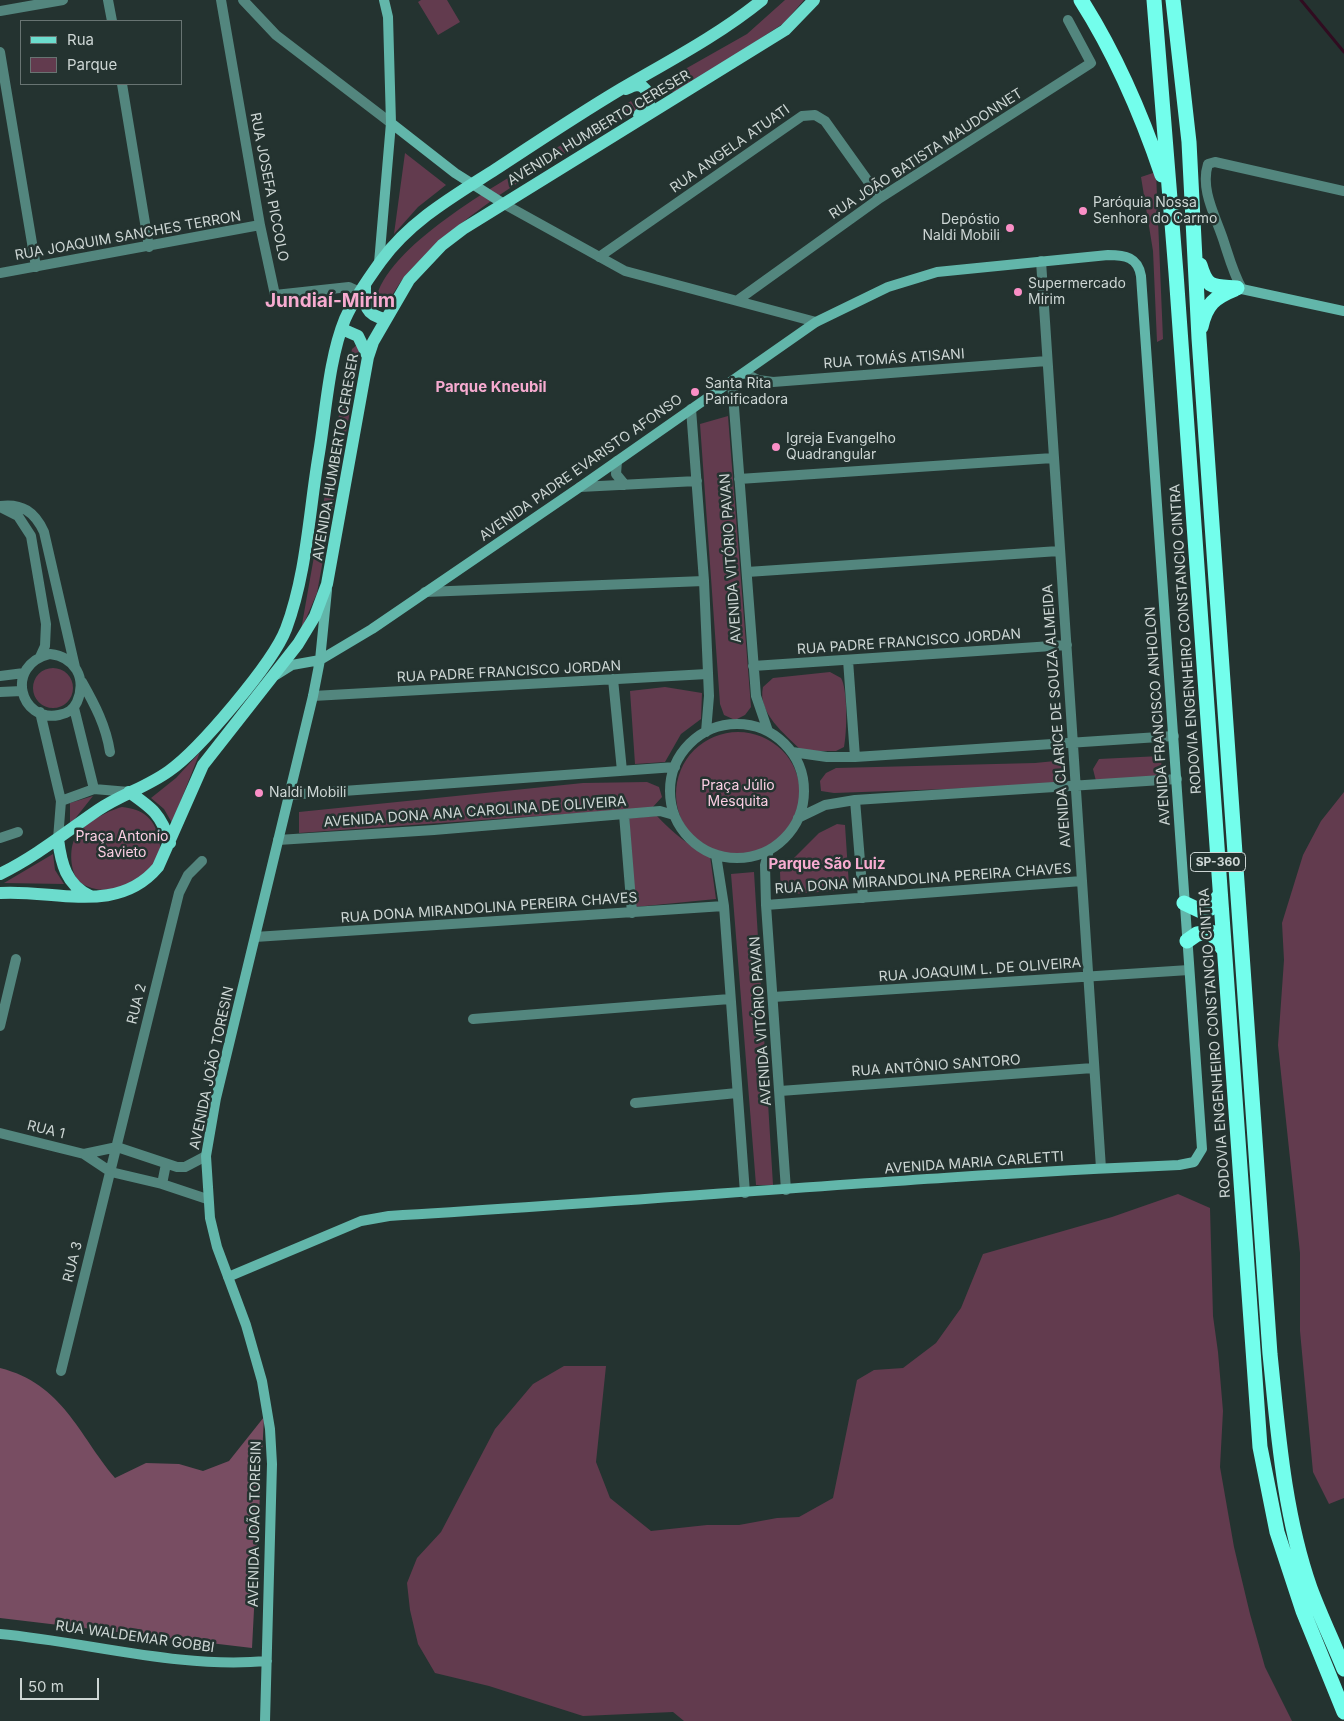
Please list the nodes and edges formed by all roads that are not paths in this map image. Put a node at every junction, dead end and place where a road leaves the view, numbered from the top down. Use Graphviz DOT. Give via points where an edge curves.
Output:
graph roads {
  1 [pos="64,0"];
  2 [pos="108,0"];
  3 [pos="221,0"];
  4 [pos="242,0"];
  5 [pos="384,0"];
  6 [pos="762,0"];
  7 [pos="814,0"];
  8 [pos="1081,0"];
  9 [pos="1154,0"];
  10 [pos="1173,0"];
  11 [pos="0,11"];
  12 [pos="112,20"];
  13 [pos="1068,20"];
  14 [pos="0,52"];
  15 [pos="122,85"];
  16 [pos="618,91"];
  17 [pos="391,123"];
  18 [pos="618,133"];
  19 [pos="473,183"];
  20 [pos="1344,191"];
  21 [pos="1169,196"];
  22 [pos="880,198"];
  23 [pos="504,204"];
  24 [pos="260,225"];
  25 [pos="1193,226"];
  26 [pos="149,247"];
  27 [pos="599,257"];
  28 [pos="1041,261"];
  29 [pos="379,263"];
  30 [pos="36,267"];
  31 [pos="0,274"];
  32 [pos="1141,276"];
  33 [pos="362,288"];
  34 [pos="1239,289"];
  35 [pos="738,300"];
  36 [pos="1344,311"];
  37 [pos="385,318"];
  38 [pos="816,322"];
  39 [pos="342,329"];
  40 [pos="1199,338"];
  41 [pos="368,357"];
  42 [pos="1048,362"];
  43 [pos="744,372"];
  44 [pos="732,381"];
  45 [pos="691,409"];
  46 [pos="1053,458"];
  47 [pos="616,461"];
  48 [pos="739,479"];
  49 [pos="697,481"];
  50 [pos="626,485"];
  51 [pos="580,487"];
  52 [pos="0,506"];
  53 [pos="1059,551"];
  54 [pos="746,572"];
  55 [pos="704,581"];
  56 [pos="328,584"];
  57 [pos="425,592"];
  58 [pos="1067,645"];
  59 [pos="40,657"];
  60 [pos="320,660"];
  61 [pos="848,660"];
  62 [pos="753,666"];
  63 [pos="75,667"];
  64 [pos="24,673"];
  65 [pos="707,674"];
  66 [pos="0,676"];
  67 [pos="272,679"];
  68 [pos="81,680"];
  69 [pos="613,680"];
  70 [pos="22,691"];
  71 [pos="0,692"];
  72 [pos="312,696"];
  73 [pos="74,708"];
  74 [pos="40,712"];
  75 [pos="768,731"];
  76 [pos="706,732"];
  77 [pos="1174,736"];
  78 [pos="1074,742"];
  79 [pos="110,752"];
  80 [pos="792,752"];
  81 [pos="855,756"];
  82 [pos="675,767"];
  83 [pos="622,771"];
  84 [pos="1177,779"];
  85 [pos="1077,786"];
  86 [pos="94,789"];
  87 [pos="128,792"];
  88 [pos="288,795"];
  89 [pos="856,800"];
  90 [pos="61,802"];
  91 [pos="624,814"];
  92 [pos="674,815"];
  93 [pos="798,818"];
  94 [pos="18,832"];
  95 [pos="0,838"];
  96 [pos="58,839"];
  97 [pos="278,840"];
  98 [pos="170,843"];
  99 [pos="769,850"];
  100 [pos="716,855"];
  101 [pos="202,861"];
  102 [pos="0,874"];
  103 [pos="1082,881"];
  104 [pos="0,893"];
  105 [pos="1220,895"];
  106 [pos="92,897"];
  107 [pos="863,898"];
  108 [pos="1184,903"];
  109 [pos="766,905"];
  110 [pos="724,906"];
  111 [pos="632,913"];
  112 [pos="255,937"];
  113 [pos="1187,941"];
  114 [pos="1225,951"];
  115 [pos="16,960"];
  116 [pos="1190,970"];
  117 [pos="1088,977"];
  118 [pos="773,996"];
  119 [pos="730,999"];
  120 [pos="473,1019"];
  121 [pos="0,1026"];
  122 [pos="1094,1068"];
  123 [pos="780,1091"];
  124 [pos="737,1093"];
  125 [pos="635,1103"];
  126 [pos="0,1133"];
  127 [pos="116,1147"];
  128 [pos="84,1154"];
  129 [pos="1200,1154"];
  130 [pos="206,1156"];
  131 [pos="113,1161"];
  132 [pos="166,1164"];
  133 [pos="1102,1168"];
  134 [pos="111,1172"];
  135 [pos="162,1184"];
  136 [pos="786,1190"];
  137 [pos="745,1193"];
  138 [pos="207,1199"];
  139 [pos="228,1277"];
  140 [pos="61,1371"];
  141 [pos="0,1634"];
  142 [pos="266,1661"];
  143 [pos="1344,1669"];
  144 [pos="1344,1712"];
  145 [pos="265,1721"];
  1 -- 11 [label="street"];
  2 -- 12 [label="street"];
  3 -- 24 [label="street, RUA JOSEFA PICCOLO"];
  4 -- 17 [label="street" via="276,35"];
  5 -- 17 [label="street" via="388,17"];
  6 -- 16 [label="main road, AVENIDA HUMBERTO CERESER" via="698,45"];
  7 -- 18 [label="main road, AVENIDA HUMBERTO CERESER" via="785,30"];
  8 -- 21 [label="highway" via="1105,37 1140,114"];
  9 -- 21 [label="highway, RODOVIA ENGENHEIRO CONSTANCIO CINTRA / SP-360"];
  10 -- 25 [label="highway, SP-360"];
  13 -- 22 [label="street, RUA JOÃO BATISTA MAUDONNET" via="1091,63"];
  14 -- 30 [label="street"];
  15 -- 26 [label="street"];
  16 -- 18 [label="main road" via="638,85 644,87 650,100 641,114"];
  16 -- 19 [label="main road, AVENIDA HUMBERTO CERESER"];
  17 -- 19 [label="street"];
  17 -- 29 [label="street"];
  18 -- 23 [label="main road, AVENIDA HUMBERTO CERESER"];
  19 -- 23 [label="street"];
  19 -- 29 [label="main road, AVENIDA HUMBERTO CERESER" via="421,219"];
  20 -- 34 [label="street" via="1214,162 1208,164 1205,173 1209,202"];
  21 -- 105 [label="highway, RODOVIA ENGENHEIRO CONSTANCIO CINTRA / SP-360"];
  22 -- 27 [label="street, RUA ANGELA ATUATI" via="825,121 815,115 802,116"];
  22 -- 35 [label="street, RUA JOÃO BATISTA MAUDONNET"];
  23 -- 27 [label="street"];
  23 -- 37 [label="main road, AVENIDA HUMBERTO CERESER" via="464,229 422,265"];
  24 -- 26 [label="street, RUA JOAQUIM SANCHES TERRON"];
  24 -- 33 [label="street, RUA JOSEFA PICCOLO" via="276,295"];
  25 -- 34 [label="highway" via="1204,280 1210,286"];
  25 -- 40 [label="highway, SP-360"];
  26 -- 30 [label="street, RUA JOAQUIM SANCHES TERRON"];
  27 -- 35 [label="street" via="625,271"];
  28 -- 32 [label="street, AVENIDA PADRE EVARISTO AFONSO" via="1121,255 1136,262"];
  28 -- 38 [label="street, AVENIDA PADRE EVARISTO AFONSO" via="937,272 912,278"];
  28 -- 42 [label="street, AVENIDA CLARICE DE SOUZA ALMEIDA"];
  29 -- 33 [label="main road, AVENIDA HUMBERTO CERESER"];
  30 -- 31 [label="street, RUA JOAQUIM SANCHES TERRON"];
  32 -- 77 [label="street, AVENIDA FRANCISCO ANHOLON"];
  33 -- 37 [label="main road" via="368,310 374,316"];
  33 -- 39 [label="main road, AVENIDA HUMBERTO CERESER"];
  34 -- 36 [label="street"];
  34 -- 40 [label="highway" via="1217,296 1207,309"];
  35 -- 38 [label="street"];
  37 -- 41 [label="main road, AVENIDA HUMBERTO CERESER"];
  38 -- 43 [label="street, AVENIDA PADRE EVARISTO AFONSO"];
  39 -- 41 [label="main road" via="358,336"];
  39 -- 87 [label="main road, AVENIDA HUMBERTO CERESER" via="332,370 299,586 285,631 263,668 189,753 160,777"];
  40 -- 143 [label="highway, SP-360" via="1270,1354 1279,1443 1293,1524 1310,1587"];
  41 -- 56 [label="main road, AVENIDA HUMBERTO CERESER"];
  42 -- 43 [label="street, RUA TOMÁS ATISANI" via="773,382 758,380"];
  42 -- 46 [label="street, AVENIDA CLARICE DE SOUZA ALMEIDA"];
  43 -- 44 [label="street, AVENIDA PADRE EVARISTO AFONSO"];
  44 -- 45 [label="street, AVENIDA PADRE EVARISTO AFONSO"];
  44 -- 48 [label="street, AVENIDA VITÓRIO PAVAN"];
  45 -- 47 [label="street, AVENIDA PADRE EVARISTO AFONSO"];
  45 -- 49 [label="street, AVENIDA VITÓRIO PAVAN"];
  46 -- 48 [label="street"];
  46 -- 53 [label="street, AVENIDA CLARICE DE SOUZA ALMEIDA"];
  47 -- 50 [label="street" via="616,474"];
  47 -- 51 [label="street, AVENIDA PADRE EVARISTO AFONSO"];
  48 -- 54 [label="street, AVENIDA VITÓRIO PAVAN"];
  49 -- 50 [label="street"];
  49 -- 55 [label="street, AVENIDA VITÓRIO PAVAN"];
  50 -- 51 [label="street"];
  51 -- 57 [label="street, AVENIDA PADRE EVARISTO AFONSO"];
  52 -- 59 [label="street" via="18,516 31,536 46,624 45,646"];
  52 -- 63 [label="street" via="19,506 27,510 44,532"];
  53 -- 54 [label="street"];
  53 -- 58 [label="street, AVENIDA CLARICE DE SOUZA ALMEIDA"];
  54 -- 62 [label="street, AVENIDA VITÓRIO PAVAN"];
  55 -- 57 [label="street"];
  55 -- 65 [label="street, AVENIDA VITÓRIO PAVAN"];
  56 -- 60 [label="street, AVENIDA JOÃO TORESIN"];
  56 -- 67 [label="main road, AVENIDA HUMBERTO CERESER" via="315,616"];
  57 -- 60 [label="street, AVENIDA PADRE EVARISTO AFONSO"];
  58 -- 61 [label="street, RUA PADRE FRANCISCO JORDAN"];
  58 -- 78 [label="street, AVENIDA CLARICE DE SOUZA ALMEIDA"];
  59 -- 63 [label="street" via="60,656"];
  59 -- 64 [label="street" via="30,663"];
  60 -- 67 [label="street" via="292,665"];
  60 -- 72 [label="street, AVENIDA JOÃO TORESIN"];
  61 -- 62 [label="street, RUA PADRE FRANCISCO JORDAN"];
  61 -- 81 [label="street"];
  62 -- 75 [label="street, AVENIDA VITÓRIO PAVAN" via="756,696"];
  63 -- 68 [label="street"];
  64 -- 66 [label="street"];
  64 -- 70 [label="street" via="20,684"];
  65 -- 69 [label="street, RUA PADRE FRANCISCO JORDAN"];
  65 -- 76 [label="street, AVENIDA VITÓRIO PAVAN" via="709,709"];
  67 -- 98 [label="main road, AVENIDA HUMBERTO CERESER" via="203,765"];
  68 -- 73 [label="street"];
  68 -- 79 [label="street" via="100,714"];
  69 -- 72 [label="street, RUA PADRE FRANCISCO JORDAN"];
  69 -- 83 [label="street"];
  70 -- 71 [label="street"];
  70 -- 74 [label="street"];
  72 -- 88 [label="street, AVENIDA JOÃO TORESIN"];
  73 -- 74 [label="street" via="56,716"];
  73 -- 86 [label="street"];
  74 -- 90 [label="street"];
  75 -- 76 [label="street" via="736,724"];
  75 -- 80 [label="street"];
  76 -- 82 [label="street" via="687,747"];
  77 -- 78 [label="street"];
  77 -- 84 [label="street, AVENIDA FRANCISCO ANHOLON"];
  78 -- 81 [label="street"];
  78 -- 85 [label="street, AVENIDA CLARICE DE SOUZA ALMEIDA"];
  80 -- 81 [label="street" via="827,757"];
  80 -- 93 [label="street" via="799,764 804,790"];
  82 -- 83 [label="street"];
  82 -- 92 [label="street" via="670,797"];
  83 -- 88 [label="street"];
  84 -- 85 [label="street"];
  84 -- 108 [label="street, AVENIDA FRANCISCO ANHOLON"];
  85 -- 89 [label="street"];
  85 -- 103 [label="street, AVENIDA CLARICE DE SOUZA ALMEIDA"];
  86 -- 87 [label="street"];
  86 -- 90 [label="street"];
  87 -- 96 [label="main road, AVENIDA HUMBERTO CERESER"];
  87 -- 98 [label="main road" via="162,819"];
  88 -- 97 [label="street, AVENIDA JOÃO TORESIN"];
  89 -- 93 [label="street" via="825,805"];
  89 -- 107 [label="street"];
  90 -- 96 [label="street"];
  91 -- 92 [label="street, AVENIDA DONA ANA CAROLINA DE OLIVEIRA" via="660,811"];
  91 -- 97 [label="street, AVENIDA DONA ANA CAROLINA DE OLIVEIRA"];
  91 -- 111 [label="street"];
  92 -- 100 [label="street" via="698,846"];
  93 -- 99 [label="street" via="786,836"];
  94 -- 95 [label="street"];
  96 -- 102 [label="main road, AVENIDA HUMBERTO CERESER"];
  96 -- 106 [label="main road" via="63,866 71,882 79,891"];
  97 -- 112 [label="street, AVENIDA JOÃO TORESIN"];
  98 -- 106 [label="main road, AVENIDA HUMBERTO CERESER" via="158,867 142,882 121,892"];
  99 -- 100 [label="street" via="742,858"];
  99 -- 109 [label="street, AVENIDA VITÓRIO PAVAN" via="765,864"];
  100 -- 110 [label="street, AVENIDA VITÓRIO PAVAN"];
  101 -- 127 [label="street, RUA 2" via="188,875 179,893"];
  103 -- 107 [label="street, RUA DONA MIRANDOLINA PEREIRA CHAVES"];
  103 -- 117 [label="street, AVENIDA CLARICE DE SOUZA ALMEIDA"];
  104 -- 106 [label="main road, AVENIDA HUMBERTO CERESER"];
  105 -- 108 [label="highway" via="1203,912"];
  105 -- 114 [label="highway, RODOVIA ENGENHEIRO CONSTANCIO CINTRA / SP-360"];
  107 -- 109 [label="street, RUA DONA MIRANDOLINA PEREIRA CHAVES"];
  108 -- 113 [label="street, AVENIDA FRANCISCO ANHOLON"];
  109 -- 118 [label="street, AVENIDA VITÓRIO PAVAN"];
  110 -- 111 [label="street, RUA DONA MIRANDOLINA PEREIRA CHAVES"];
  110 -- 119 [label="street, AVENIDA VITÓRIO PAVAN"];
  111 -- 112 [label="street, RUA DONA MIRANDOLINA PEREIRA CHAVES"];
  112 -- 130 [label="street, AVENIDA JOÃO TORESIN" via="216,1098"];
  113 -- 114 [label="highway" via="1197,934 1210,932"];
  113 -- 116 [label="street, AVENIDA FRANCISCO ANHOLON"];
  114 -- 144 [label="highway, RODOVIA ENGENHEIRO CONSTANCIO CINTRA / SP-360" via="1260,1447 1280,1541 1303,1611"];
  115 -- 121 [label="street"];
  116 -- 117 [label="street, RUA JOAQUIM L. DE OLIVEIRA"];
  116 -- 129 [label="street, AVENIDA FRANCISCO ANHOLON" via="1202,1138"];
  117 -- 118 [label="street, RUA JOAQUIM L. DE OLIVEIRA"];
  117 -- 122 [label="street, AVENIDA CLARICE DE SOUZA ALMEIDA"];
  118 -- 123 [label="street, AVENIDA VITÓRIO PAVAN"];
  119 -- 120 [label="street"];
  119 -- 124 [label="street, AVENIDA VITÓRIO PAVAN"];
  122 -- 123 [label="street, RUA ANTÔNIO SANTORO"];
  122 -- 133 [label="street, AVENIDA CLARICE DE SOUZA ALMEIDA"];
  123 -- 136 [label="street, AVENIDA VITÓRIO PAVAN"];
  124 -- 125 [label="street"];
  124 -- 137 [label="street, AVENIDA VITÓRIO PAVAN"];
  126 -- 128 [label="street, RUA 1"];
  127 -- 128 [label="street, RUA 1"];
  127 -- 131 [label="street, RUA 2"];
  127 -- 132 [label="street"];
  128 -- 134 [label="street, RUA 1"];
  129 -- 133 [label="street, AVENIDA MARIA CARLETTI" via="1194,1162 1179,1165"];
  130 -- 132 [label="street" via="185,1167"];
  130 -- 138 [label="street, AVENIDA JOÃO TORESIN"];
  131 -- 134 [label="street, RUA 3"];
  132 -- 135 [label="street"];
  133 -- 136 [label="street, AVENIDA MARIA CARLETTI"];
  134 -- 135 [label="street"];
  134 -- 140 [label="street, RUA 3"];
  135 -- 138 [label="street"];
  136 -- 137 [label="street, AVENIDA MARIA CARLETTI"];
  137 -- 139 [label="street, AVENIDA MARIA CARLETTI" via="389,1216 362,1221"];
  138 -- 139 [label="street, AVENIDA JOÃO TORESIN" via="217,1247"];
  139 -- 142 [label="street, AVENIDA JOÃO TORESIN" via="260,1372 268,1414 272,1464"];
  141 -- 142 [label="street, RUA WALDEMAR GOBBI" via="170,1658 238,1664"];
  142 -- 145 [label="street, AVENIDA JOÃO TORESIN"];
}
